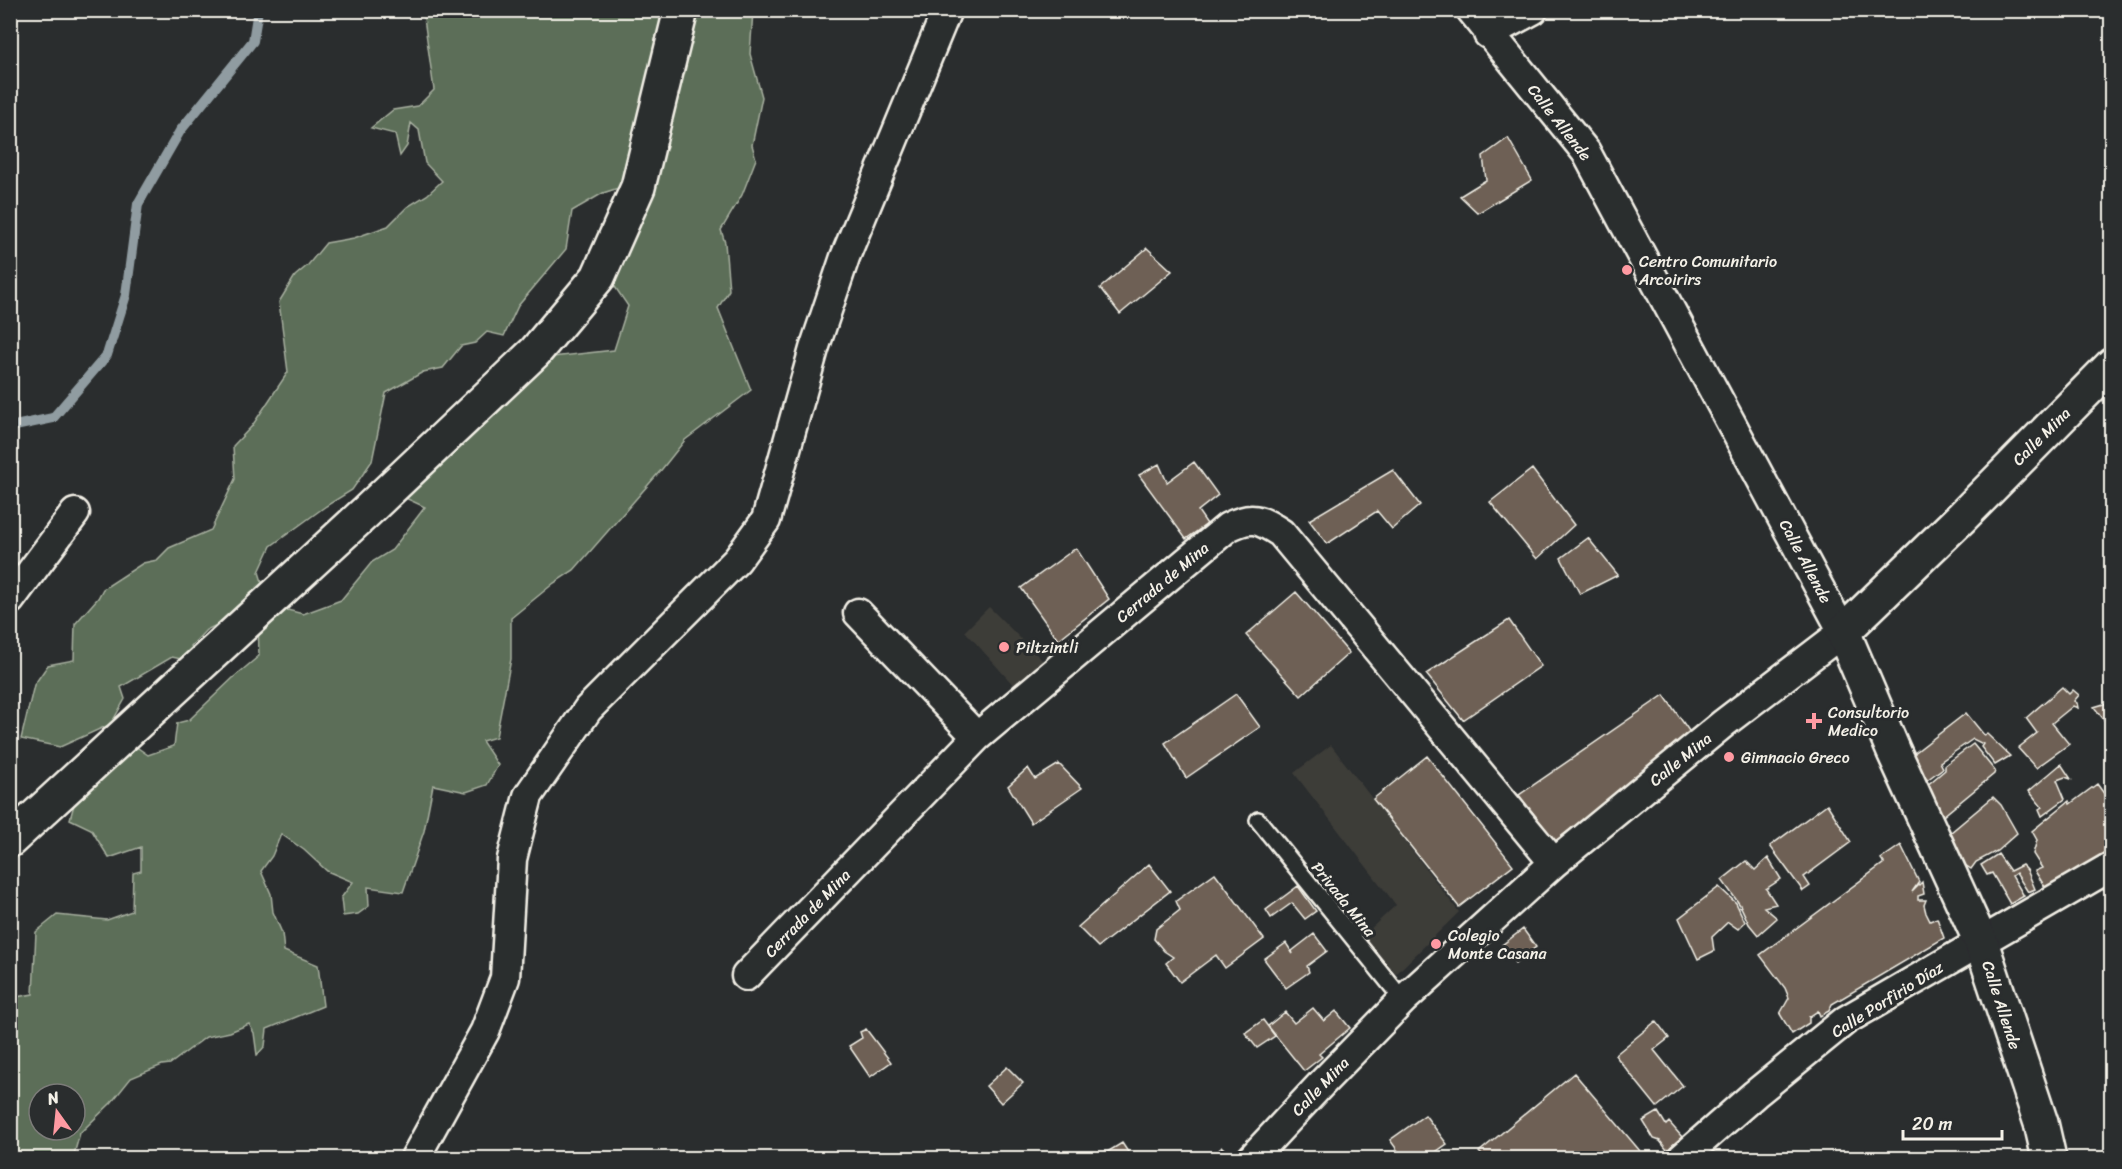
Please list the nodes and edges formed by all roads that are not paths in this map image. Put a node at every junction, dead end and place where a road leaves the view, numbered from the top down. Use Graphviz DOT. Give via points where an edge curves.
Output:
graph roads {
  1 [pos="681,10"];
  2 [pos="947,10"];
  3 [pos="1471,10"];
  4 [pos="1533,10"];
  5 [pos="1488,34"];
  6 [pos="2112,365"];
  7 [pos="75,513"];
  8 [pos="10,600"];
  9 [pos="858,613"];
  10 [pos="1844,632"];
  11 [pos="977,737"];
  12 [pos="1258,820"];
  13 [pos="10,840"];
  14 [pos="1554,863"];
  15 [pos="2112,866"];
  16 [pos="1981,942"];
  17 [pos="746,976"];
  18 [pos="1403,1000"];
  19 [pos="415,1158"];
  20 [pos="1252,1158"];
  21 [pos="1682,1158"];
  22 [pos="2049,1158"];
  1 -- 13 [label="street" via="638,188 598,276 527,360"];
  2 -- 19 [label="street" via="845,257 766,520 737,560 588,709 528,796 512,859 505,978 485,1032"];
  3 -- 5 [label="street, Calle Allende"];
  4 -- 5 [label="street"];
  5 -- 10 [label="street, Calle Allende" via="1586,152"];
  6 -- 10 [label="street, Calle Mina"];
  7 -- 8 [label="street"];
  9 -- 11 [label="street"];
  10 -- 14 [label="street, Calle Mina" via="1724,723"];
  10 -- 16 [label="street, Calle Allende"];
  11 -- 14 [label="street, Cerrada de Mina" via="1228,527 1243,519 1260,520 1281,532"];
  11 -- 17 [label="street, Cerrada de Mina"];
  12 -- 18 [label="lane, Privada Mina"];
  14 -- 18 [label="street, Calle Mina"];
  15 -- 16 [label="street, Calle Porfirio Díaz"];
  16 -- 21 [label="street, Calle Porfirio Díaz" via="1846,1020"];
  16 -- 22 [label="street, Calle Allende"];
  18 -- 20 [label="street, Calle Mina"];
}
